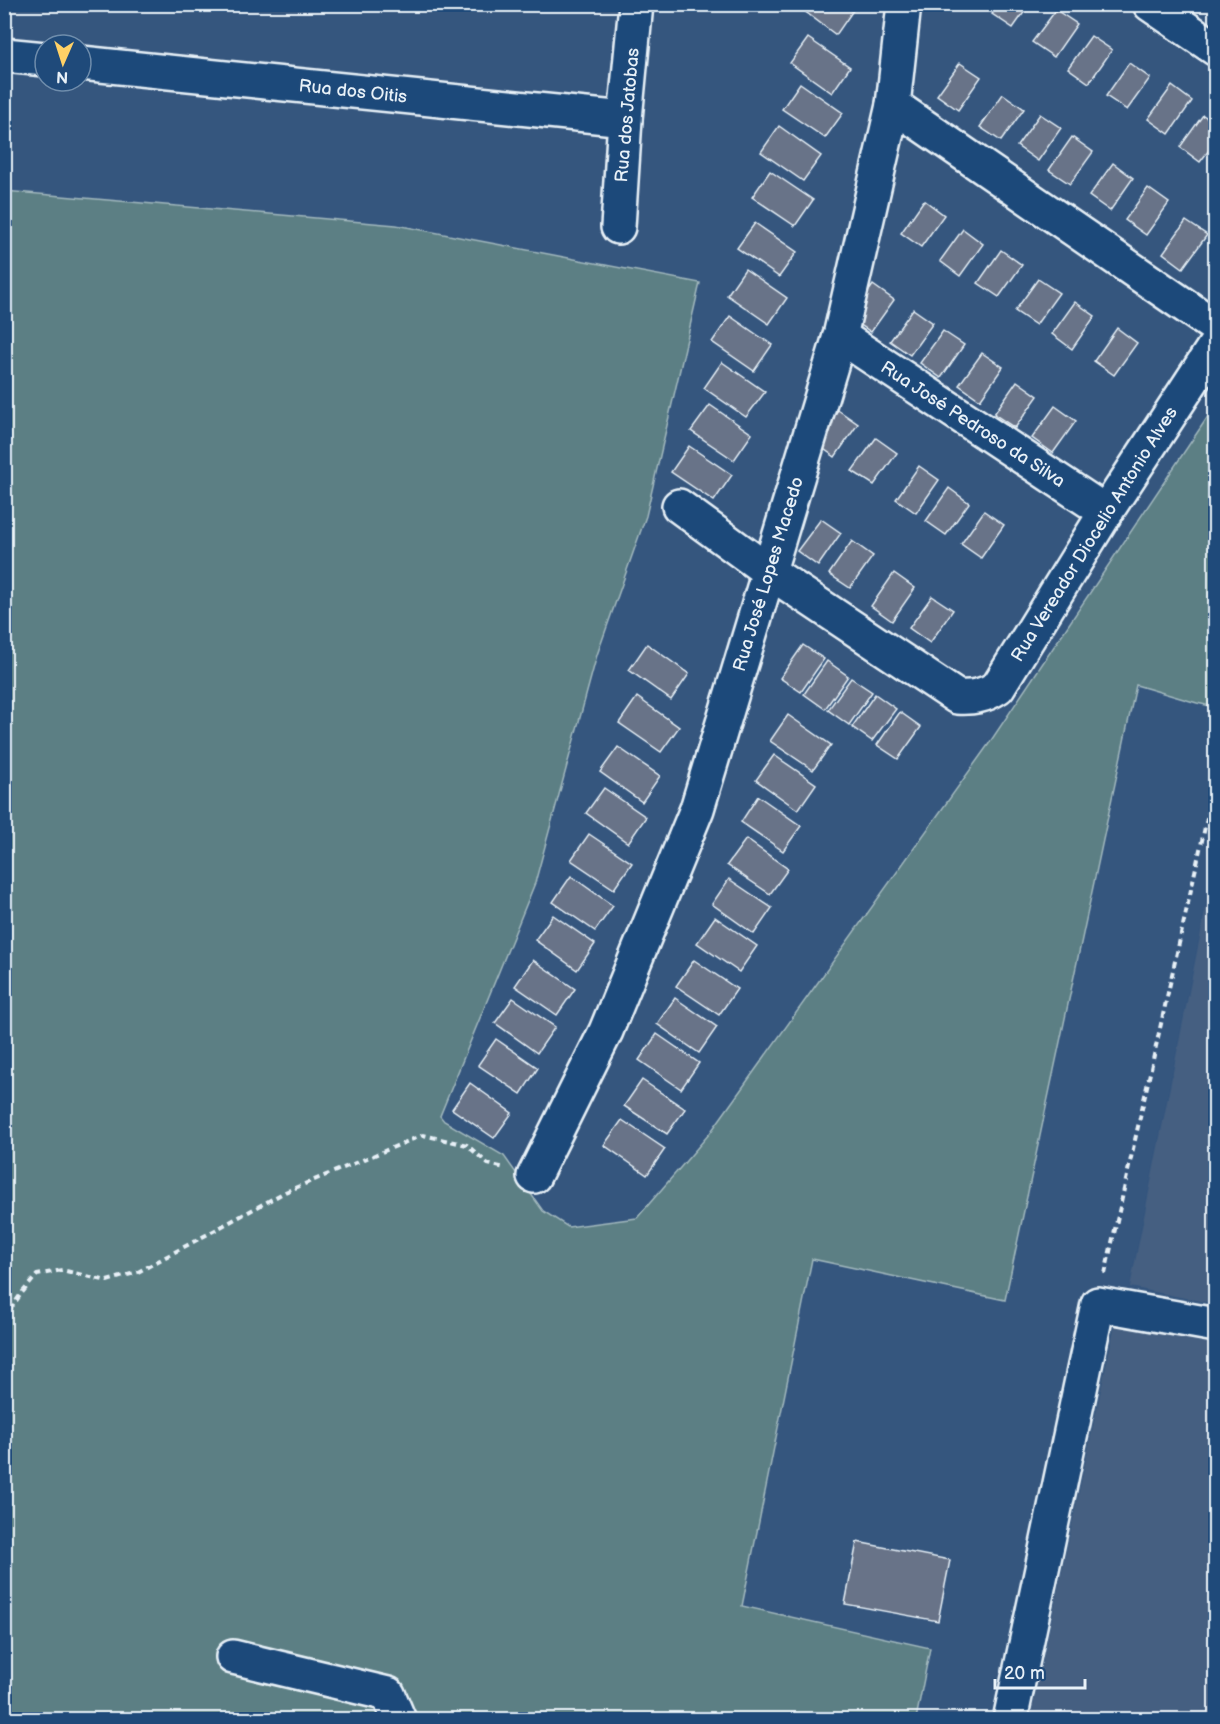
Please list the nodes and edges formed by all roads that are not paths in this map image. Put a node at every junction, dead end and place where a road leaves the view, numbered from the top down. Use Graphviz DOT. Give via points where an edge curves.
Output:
graph roads {
  1 [pos="636,4"];
  2 [pos="904,4"];
  3 [pos="1150,4"];
  4 [pos="1215,49"];
  5 [pos="4,55"];
  6 [pos="33,58"];
  7 [pos="93,64"];
  8 [pos="893,105"];
  9 [pos="626,119"];
  10 [pos="618,226"];
  11 [pos="1215,327"];
  12 [pos="840,336"];
  13 [pos="1215,344"];
  14 [pos="679,506"];
  15 [pos="1106,512"];
  16 [pos="768,571"];
  17 [pos="534,1176"];
  18 [pos="1215,1325"];
  19 [pos="232,1657"];
  20 [pos="399,1719"];
  21 [pos="1010,1719"];
  1 -- 9 [label="street, Rua dos Jatobas"];
  2 -- 8 [label="street, Rua José Lopes Macedo"];
  3 -- 4 [label="street"];
  5 -- 6 [label="street"];
  7 -- 9 [label="street, Rua dos Oitis"];
  8 -- 11 [label="street"];
  8 -- 12 [label="street, Rua José Lopes Macedo"];
  9 -- 10 [label="street, Rua dos Jatobas"];
  12 -- 15 [label="street, Rua José Pedroso da Silva"];
  12 -- 16 [label="street, Rua José Lopes Macedo"];
  13 -- 15 [label="street, Rua Vereador Diocelio Antonio Alves"];
  14 -- 16 [label="street"];
  15 -- 16 [label="street, Rua Vereador Diocelio Antonio Alves" via="998,687 971,698 957,698"];
  16 -- 17 [label="street, Rua José Lopes Macedo" via="697,808 606,1031"];
  18 -- 21 [label="street" via="1098,1304"];
  19 -- 20 [label="street" via="388,1694"];
}
